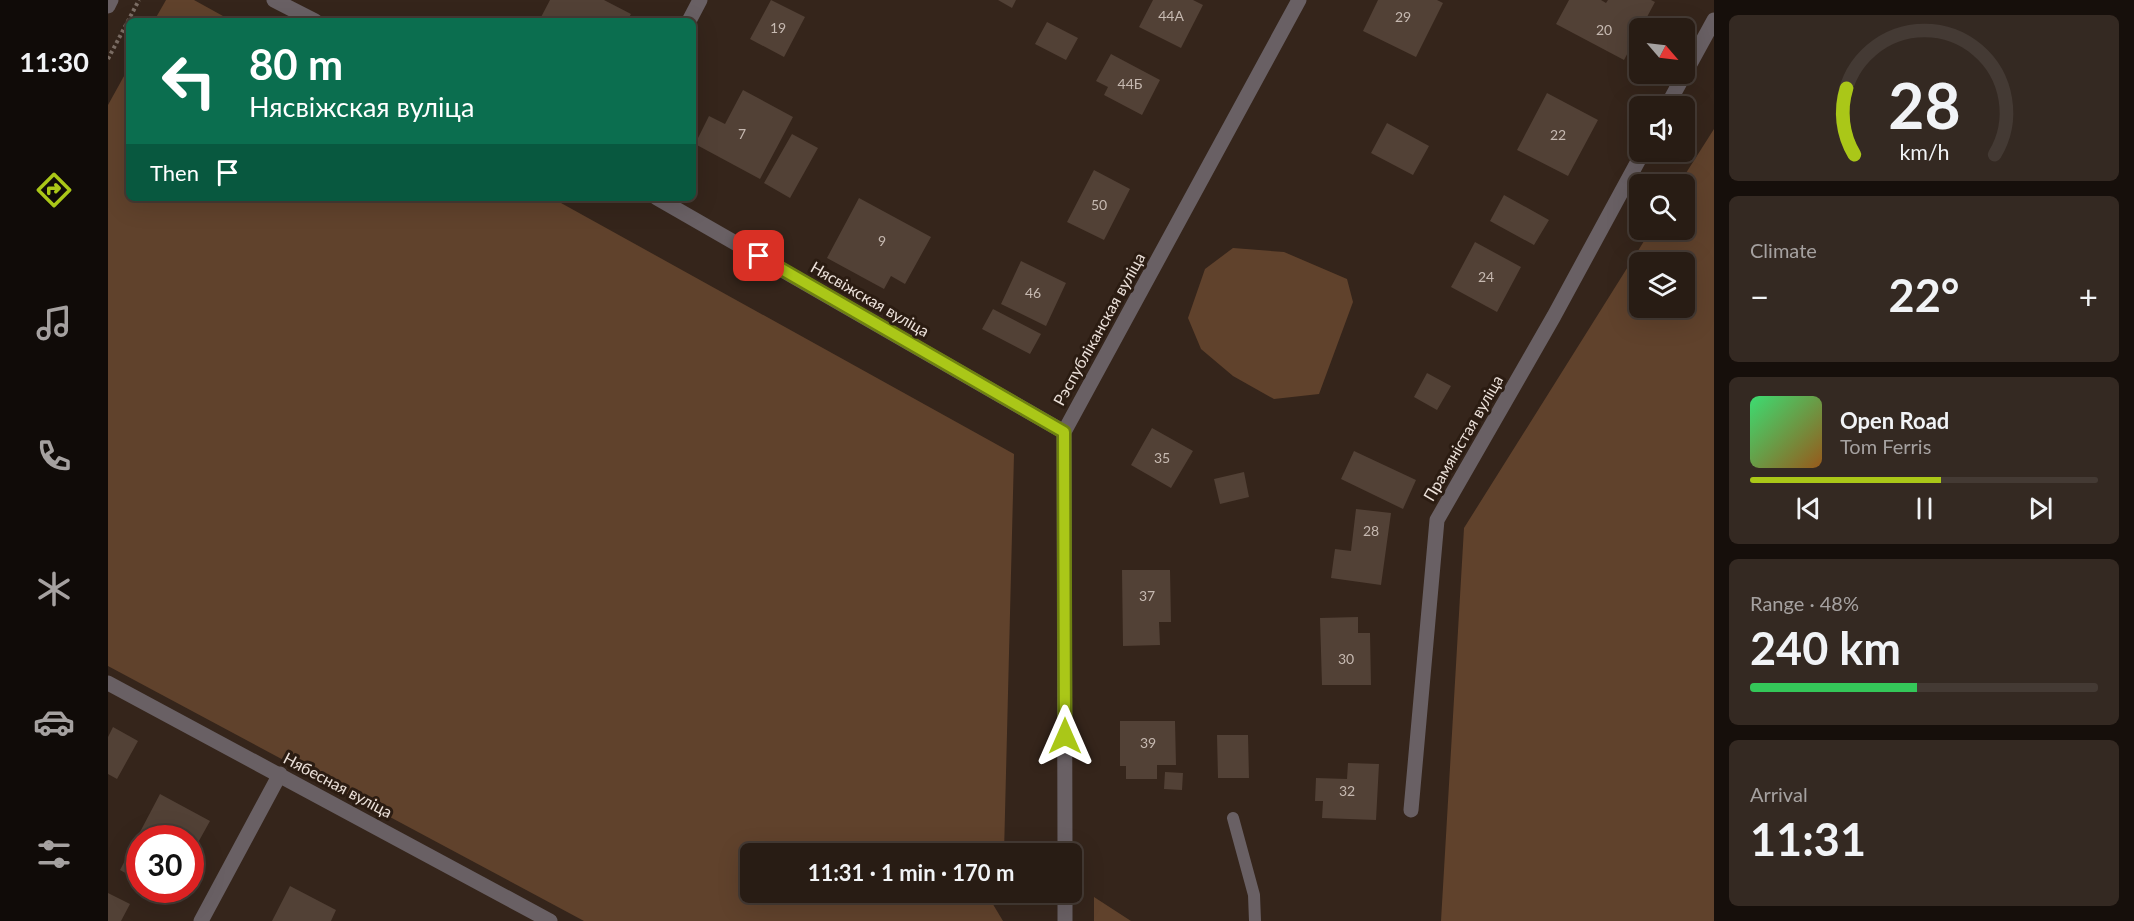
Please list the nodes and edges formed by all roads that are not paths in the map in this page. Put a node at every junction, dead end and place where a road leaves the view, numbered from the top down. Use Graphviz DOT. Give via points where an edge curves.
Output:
graph roads {
  1 [pos="111,0"];
  2 [pos="274,0"];
  3 [pos="700,0"];
  4 [pos="1299,0"];
  5 [pos="108,6"];
  6 [pos="309,18"];
  7 [pos="690,18"];
  8 [pos="1714,20"];
  9 [pos="1672,96"];
  10 [pos="1638,162"];
  11 [pos="662,201"];
  12 [pos="1064,432"];
  13 [pos="108,683"];
  14 [pos="280,774"];
  15 [pos="1411,810"];
  16 [pos="1233,818"];
  17 [pos="1065,843"];
  18 [pos="1065,903"];
  19 [pos="201,921"];
  20 [pos="550,921"];
  21 [pos="1065,921"];
  22 [pos="1254,921"];
  1 -- 5 [label="street"];
  2 -- 6 [label="street"];
  3 -- 7 [label="street"];
  4 -- 12 [label="street, Рэспубліканская вуліца"];
  8 -- 9 [label="street"];
  10 -- 15 [label="street, Прамяністая вуліца" via="1437,520"];
  11 -- 12 [label="street, Нясвіжская вуліца"];
  12 -- 17 [label="street, Рэспубліканская вуліца"];
  13 -- 14 [label="street, Нябесная вуліца"];
  14 -- 19 [label="street"];
  14 -- 20 [label="street, Нябесная вуліца"];
  16 -- 22 [label="lane" via="1254,895"];
  18 -- 21 [label="street"];
}
